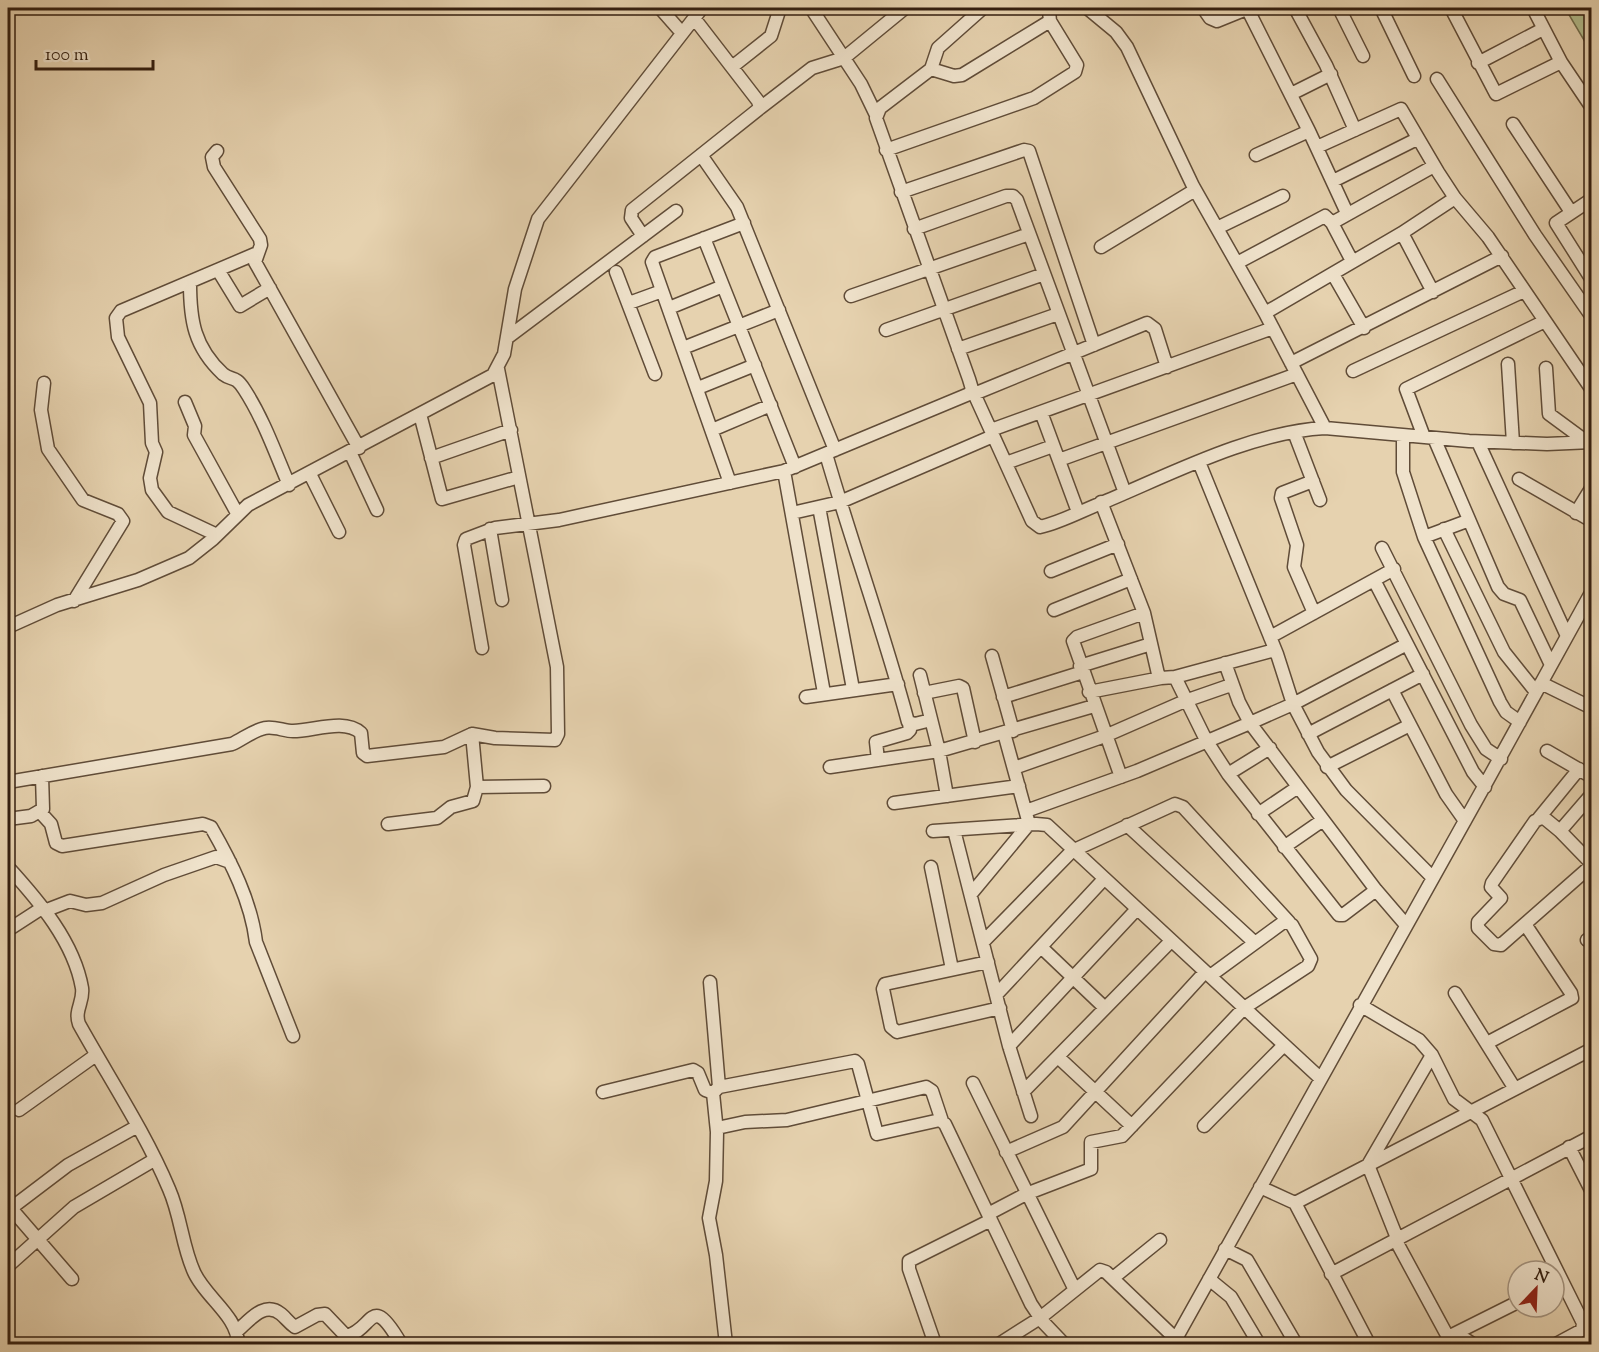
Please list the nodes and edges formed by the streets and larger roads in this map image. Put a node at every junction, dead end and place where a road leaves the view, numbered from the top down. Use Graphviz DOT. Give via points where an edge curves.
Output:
graph roads {
  1 [pos="660,8"];
  2 [pos="780,8"];
  3 [pos="811,8"];
  4 [pos="905,8"];
  5 [pos="983,8"];
  6 [pos="1053,8"];
  7 [pos="1087,8"];
  8 [pos="1203,8"];
  9 [pos="1248,8"];
  10 [pos="1295,8"];
  11 [pos="1342,8"];
  12 [pos="1381,8"];
  13 [pos="1451,8"];
  14 [pos="1533,8"];
  15 [pos="698,13"];
  16 [pos="1050,21"];
  17 [pos="1543,29"];
  18 [pos="682,33"];
  19 [pos="1363,56"];
  20 [pos="844,58"];
  21 [pos="1561,62"];
  22 [pos="1478,63"];
  23 [pos="732,67"];
  24 [pos="931,69"];
  25 [pos="1331,74"];
  26 [pos="1414,76"];
  27 [pos="1437,79"];
  28 [pos="1291,94"];
  29 [pos="1590,103"];
  30 [pos="760,108"];
  31 [pos="876,115"];
  32 [pos="1514,124"];
  33 [pos="1355,130"];
  34 [pos="1309,131"];
  35 [pos="1417,139"];
  36 [pos="1317,147"];
  37 [pos="886,150"];
  38 [pos="217,151"];
  39 [pos="701,154"];
  40 [pos="1256,155"];
  41 [pos="1434,166"];
  42 [pos="1333,181"];
  43 [pos="1195,190"];
  44 [pos="901,192"];
  45 [pos="1283,196"];
  46 [pos="1455,198"];
  47 [pos="1592,199"];
  48 [pos="676,211"];
  49 [pos="1571,212"];
  50 [pos="1347,213"];
  51 [pos="744,223"];
  52 [pos="1332,223"];
  53 [pos="1217,228"];
  54 [pos="914,229"];
  55 [pos="1402,233"];
  56 [pos="1029,234"];
  57 [pos="643,236"];
  58 [pos="704,238"];
  59 [pos="1101,247"];
  60 [pos="255,254"];
  61 [pos="1502,256"];
  62 [pos="1352,261"];
  63 [pos="1237,263"];
  64 [pos="218,270"];
  65 [pos="928,270"];
  66 [pos="616,272"];
  67 [pos="1044,274"];
  68 [pos="1333,274"];
  69 [pos="1592,280"];
  70 [pos="190,283"];
  71 [pos="723,286"];
  72 [pos="270,288"];
  73 [pos="662,291"];
  74 [pos="1524,291"];
  75 [pos="1433,292"];
  76 [pos="851,296"];
  77 [pos="629,303"];
  78 [pos="669,308"];
  79 [pos="942,308"];
  80 [pos="779,310"];
  81 [pos="1265,313"];
  82 [pos="1058,314"];
  83 [pos="1592,318"];
  84 [pos="1545,321"];
  85 [pos="739,326"];
  86 [pos="1273,328"];
  87 [pos="1364,328"];
  88 [pos="886,330"];
  89 [pos="507,338"];
  90 [pos="1095,345"];
  91 [pos="683,348"];
  92 [pos="958,349"];
  93 [pos="1073,354"];
  94 [pos="1508,364"];
  95 [pos="755,365"];
  96 [pos="1167,367"];
  97 [pos="1294,368"];
  98 [pos="1546,368"];
  99 [pos="498,369"];
  100 [pos="1353,371"];
  101 [pos="655,374"];
  102 [pos="44,383"];
  103 [pos="698,388"];
  104 [pos="1592,390"];
  105 [pos="973,391"];
  106 [pos="1088,394"];
  107 [pos="185,402"];
  108 [pos="771,405"];
  109 [pos="1041,412"];
  110 [pos="420,414"];
  111 [pos="1325,428"];
  112 [pos="511,430"];
  113 [pos="712,430"];
  114 [pos="1294,432"];
  115 [pos="992,433"];
  116 [pos="1403,435"];
  117 [pos="1429,438"];
  118 [pos="1478,441"];
  119 [pos="1589,442"];
  120 [pos="1513,443"];
  121 [pos="1106,444"];
  122 [pos="1053,446"];
  123 [pos="355,450"];
  124 [pos="830,452"];
  125 [pos="431,458"];
  126 [pos="1059,460"];
  127 [pos="1199,462"];
  128 [pos="1006,463"];
  129 [pos="790,469"];
  130 [pos="310,474"];
  131 [pos="519,477"];
  132 [pos="1519,479"];
  133 [pos="1313,481"];
  134 [pos="730,483"];
  135 [pos="289,484"];
  136 [pos="1592,487"];
  137 [pos="1125,493"];
  138 [pos="1320,500"];
  139 [pos="840,502"];
  140 [pos="1101,502"];
  141 [pos="819,507"];
  142 [pos="376,510"];
  143 [pos="1078,512"];
  144 [pos="237,513"];
  145 [pos="792,513"];
  146 [pos="1576,513"];
  147 [pos="1467,521"];
  148 [pos="1592,521"];
  149 [pos="527,524"];
  150 [pos="490,529"];
  151 [pos="1444,530"];
  152 [pos="339,532"];
  153 [pos="217,535"];
  154 [pos="1424,537"];
  155 [pos="1118,544"];
  156 [pos="1382,548"];
  157 [pos="1394,569"];
  158 [pos="1051,571"];
  159 [pos="1131,579"];
  160 [pos="1374,580"];
  161 [pos="1592,591"];
  162 [pos="74,600"];
  163 [pos="501,600"];
  164 [pos="1054,610"];
  165 [pos="1314,613"];
  166 [pos="1144,614"];
  167 [pos="8,627"];
  168 [pos="1567,636"];
  169 [pos="1151,644"];
  170 [pos="1273,644"];
  171 [pos="1407,644"];
  172 [pos="482,648"];
  173 [pos="992,656"];
  174 [pos="1225,663"];
  175 [pos="1551,665"];
  176 [pos="1082,669"];
  177 [pos="1423,674"];
  178 [pos="920,675"];
  179 [pos="1175,677"];
  180 [pos="1161,678"];
  181 [pos="898,684"];
  182 [pos="1231,684"];
  183 [pos="1539,688"];
  184 [pos="853,689"];
  185 [pos="1392,690"];
  186 [pos="1089,692"];
  187 [pos="824,693"];
  188 [pos="924,693"];
  189 [pos="806,697"];
  190 [pos="1003,697"];
  191 [pos="1185,701"];
  192 [pos="1293,704"];
  193 [pos="1094,706"];
  194 [pos="1592,708"];
  195 [pos="931,720"];
  196 [pos="1520,722"];
  197 [pos="909,723"];
  198 [pos="1250,723"];
  199 [pos="1410,725"];
  200 [pos="1008,732"];
  201 [pos="472,734"];
  202 [pos="1308,734"];
  203 [pos="1105,736"];
  204 [pos="1206,740"];
  205 [pos="975,742"];
  206 [pos="1270,748"];
  207 [pos="939,751"];
  208 [pos="1547,751"];
  209 [pos="1501,759"];
  210 [pos="878,760"];
  211 [pos="830,767"];
  212 [pos="1328,767"];
  213 [pos="1014,768"];
  214 [pos="1579,769"];
  215 [pos="1228,774"];
  216 [pos="42,776"];
  217 [pos="1121,777"];
  218 [pos="1592,777"];
  219 [pos="8,782"];
  220 [pos="544,786"];
  221 [pos="1019,786"];
  222 [pos="477,787"];
  223 [pos="1298,787"];
  224 [pos="1485,787"];
  225 [pos="1592,794"];
  226 [pos="947,796"];
  227 [pos="894,803"];
  228 [pos="1026,811"];
  229 [pos="40,812"];
  230 [pos="1258,814"];
  231 [pos="1539,818"];
  232 [pos="8,819"];
  233 [pos="1323,820"];
  234 [pos="1466,821"];
  235 [pos="1029,824"];
  236 [pos="388,825"];
  237 [pos="1126,825"];
  238 [pos="954,830"];
  239 [pos="933,831"];
  240 [pos="1560,831"];
  241 [pos="1284,847"];
  242 [pos="1072,850"];
  243 [pos="231,862"];
  244 [pos="1592,864"];
  245 [pos="8,867"];
  246 [pos="931,867"];
  247 [pos="1433,878"];
  248 [pos="1103,880"];
  249 [pos="1376,890"];
  250 [pos="971,894"];
  251 [pos="43,910"];
  252 [pos="1136,910"];
  253 [pos="1289,922"];
  254 [pos="1525,924"];
  255 [pos="1406,925"];
  256 [pos="8,930"];
  257 [pos="1171,941"];
  258 [pos="983,942"];
  259 [pos="1254,942"];
  260 [pos="1041,947"];
  261 [pos="988,962"];
  262 [pos="952,969"];
  263 [pos="1208,974"];
  264 [pos="1073,978"];
  265 [pos="710,982"];
  266 [pos="1455,993"];
  267 [pos="997,994"];
  268 [pos="1360,1005"];
  269 [pos="1000,1008"];
  270 [pos="1105,1008"];
  271 [pos="1244,1008"];
  272 [pos="293,1036"];
  273 [pos="1487,1043"];
  274 [pos="1009,1046"];
  275 [pos="1283,1046"];
  276 [pos="1592,1049"];
  277 [pos="96,1055"];
  278 [pos="1432,1055"];
  279 [pos="1058,1057"];
  280 [pos="1320,1078"];
  281 [pos="973,1083"];
  282 [pos="1515,1089"];
  283 [pos="716,1090"];
  284 [pos="603,1092"];
  285 [pos="1023,1092"];
  286 [pos="1095,1092"];
  287 [pos="867,1102"];
  288 [pos="19,1110"];
  289 [pos="1470,1112"];
  290 [pos="1031,1116"];
  291 [pos="942,1121"];
  292 [pos="1204,1125"];
  293 [pos="136,1126"];
  294 [pos="1132,1126"];
  295 [pos="717,1128"];
  296 [pos="1592,1136"];
  297 [pos="1569,1147"];
  298 [pos="1006,1152"];
  299 [pos="154,1160"];
  300 [pos="1368,1166"];
  301 [pos="1511,1179"];
  302 [pos="1260,1187"];
  303 [pos="1592,1192"];
  304 [pos="1026,1194"];
  305 [pos="1295,1203"];
  306 [pos="9,1207"];
  307 [pos="989,1217"];
  308 [pos="1396,1238"];
  309 [pos="36,1240"];
  310 [pos="1160,1240"];
  311 [pos="1226,1249"];
  312 [pos="1548,1259"];
  313 [pos="8,1266"];
  314 [pos="1331,1274"];
  315 [pos="1113,1278"];
  316 [pos="72,1279"];
  317 [pos="1209,1280"];
  318 [pos="1075,1290"];
  319 [pos="1566,1292"];
  320 [pos="1506,1308"];
  321 [pos="1040,1318"];
  322 [pos="1588,1325"];
  323 [pos="1457,1334"];
  324 [pos="237,1338"];
  325 [pos="1174,1342"];
  326 [pos="401,1344"];
  327 [pos="726,1344"];
  328 [pos="935,1344"];
  329 [pos="999,1344"];
  330 [pos="1061,1344"];
  331 [pos="1259,1344"];
  332 [pos="1296,1344"];
  333 [pos="1369,1344"];
  334 [pos="1473,1344"];
  335 [pos="1556,1344"];
  1 -- 18 [label="street"];
  2 -- 23 [label="street" via="771,36"];
  3 -- 20 [label="street"];
  4 -- 20 [label="street"];
  5 -- 24 [label="street" via="938,48"];
  6 -- 16 [label="street" via="1048,15"];
  7 -- 43 [label="street" via="1116,32 1127,47"];
  8 -- 9 [label="street" via="1217,21"];
  9 -- 28 [label="street"];
  10 -- 25 [label="street"];
  11 -- 19 [label="street"];
  12 -- 26 [label="street"];
  13 -- 22 [label="street"];
  14 -- 17 [label="street"];
  15 -- 18 [label="street"];
  15 -- 23 [label="street"];
  16 -- 24 [label="street" via="962,75"];
  16 -- 37 [label="street" via="1077,65 1075,72 1034,98"];
  17 -- 21 [label="street"];
  17 -- 22 [label="street"];
  18 -- 89 [label="street" via="538,219 515,289"];
  20 -- 30 [label="street" via="812,68"];
  20 -- 31 [label="street"];
  21 -- 22 [label="street" via="1497,94"];
  21 -- 29 [label="street"];
  23 -- 30 [label="street"];
  24 -- 31 [label="street"];
  25 -- 28 [label="street"];
  25 -- 33 [label="street"];
  27 -- 83 [label="street"];
  28 -- 34 [label="street"];
  30 -- 39 [label="street"];
  31 -- 37 [label="street"];
  32 -- 49 [label="street"];
  33 -- 35 [label="street" via="1399,108"];
  33 -- 36 [label="street"];
  34 -- 36 [label="street"];
  34 -- 40 [label="street"];
  35 -- 41 [label="street"];
  35 -- 42 [label="street"];
  36 -- 42 [label="street"];
  37 -- 44 [label="street"];
  38 -- 60 [label="street" via="212,157 214,167 260,239"];
  39 -- 51 [label="street" via="731,195"];
  39 -- 57 [label="street" via="632,210 631,218"];
  41 -- 46 [label="street"];
  41 -- 50 [label="street"];
  42 -- 50 [label="street"];
  43 -- 53 [label="street"];
  43 -- 59 [label="street"];
  44 -- 54 [label="street"];
  44 -- 90 [label="street" via="1029,151"];
  45 -- 53 [label="street"];
  46 -- 55 [label="street"];
  46 -- 61 [label="street"];
  47 -- 49 [label="street"];
  48 -- 57 [label="street"];
  49 -- 69 [label="street" via="1556,223"];
  50 -- 52 [label="street"];
  51 -- 58 [label="street"];
  51 -- 80 [label="street"];
  52 -- 62 [label="street"];
  52 -- 63 [label="street" via="1327,216 1320,217"];
  53 -- 63 [label="street"];
  54 -- 56 [label="street" via="1010,195 1017,200"];
  54 -- 65 [label="street"];
  55 -- 62 [label="street"];
  55 -- 75 [label="street"];
  56 -- 65 [label="street"];
  56 -- 67 [label="street"];
  57 -- 89 [label="street"];
  58 -- 71 [label="street"];
  58 -- 73 [label="street" via="653,258"];
  60 -- 64 [label="street"];
  60 -- 72 [label="street" via="255,262"];
  61 -- 74 [label="street"];
  61 -- 75 [label="street"];
  62 -- 68 [label="street"];
  63 -- 81 [label="street"];
  64 -- 70 [label="street"];
  64 -- 72 [label="street" via="240,306"];
  65 -- 76 [label="street"];
  65 -- 79 [label="street"];
  66 -- 77 [label="street"];
  67 -- 79 [label="street"];
  67 -- 82 [label="street"];
  68 -- 81 [label="street"];
  68 -- 87 [label="street"];
  70 -- 135 [label="street" via="195,334 224,374 237,379 251,399"];
  70 -- 153 [label="street" via="121,311 115,322 121,344 150,403 156,452 150,472 152,490 168,512"];
  71 -- 78 [label="street"];
  71 -- 85 [label="street"];
  72 -- 123 [label="street"];
  73 -- 77 [label="street"];
  73 -- 78 [label="street"];
  74 -- 84 [label="street"];
  74 -- 100 [label="street"];
  75 -- 87 [label="street"];
  77 -- 101 [label="street"];
  78 -- 91 [label="street"];
  79 -- 88 [label="street"];
  79 -- 92 [label="street"];
  80 -- 85 [label="street"];
  80 -- 124 [label="street"];
  81 -- 86 [label="street"];
  82 -- 92 [label="street"];
  82 -- 93 [label="street"];
  84 -- 104 [label="street"];
  84 -- 117 [label="street" via="1406,389"];
  85 -- 91 [label="street"];
  85 -- 95 [label="street"];
  86 -- 96 [label="street"];
  86 -- 97 [label="street"];
  87 -- 97 [label="street"];
  89 -- 99 [label="street"];
  90 -- 93 [label="street"];
  90 -- 96 [label="street" via="1150,323"];
  91 -- 103 [label="street"];
  92 -- 105 [label="street"];
  93 -- 105 [label="street"];
  93 -- 106 [label="street"];
  94 -- 120 [label="street"];
  95 -- 103 [label="street"];
  95 -- 108 [label="street"];
  96 -- 106 [label="street"];
  97 -- 111 [label="street"];
  97 -- 121 [label="street"];
  98 -- 119 [label="street" via="1549,414"];
  99 -- 110 [label="street" via="488,379"];
  99 -- 112 [label="street"];
  102 -- 162 [label="street" via="41,410 48,449 81,498 118,514 123,521"];
  103 -- 113 [label="street"];
  105 -- 115 [label="street"];
  105 -- 124 [label="street"];
  106 -- 109 [label="street"];
  106 -- 121 [label="street"];
  107 -- 144 [label="street" via="195,426 194,435"];
  108 -- 113 [label="street"];
  108 -- 129 [label="street"];
  109 -- 115 [label="street"];
  109 -- 122 [label="street"];
  110 -- 123 [label="street"];
  110 -- 125 [label="street"];
  111 -- 114 [label="street"];
  111 -- 116 [label="street"];
  112 -- 125 [label="street"];
  112 -- 131 [label="street"];
  113 -- 134 [label="street"];
  114 -- 127 [label="street"];
  114 -- 133 [label="street"];
  115 -- 128 [label="street"];
  115 -- 139 [label="street"];
  116 -- 117 [label="street"];
  116 -- 154 [label="street" via="1403,472"];
  117 -- 118 [label="street"];
  117 -- 147 [label="street"];
  118 -- 120 [label="street"];
  118 -- 168 [label="street"];
  119 -- 120 [label="street"];
  121 -- 126 [label="street"];
  121 -- 137 [label="street"];
  122 -- 126 [label="street"];
  122 -- 128 [label="street"];
  123 -- 130 [label="street"];
  123 -- 142 [label="street"];
  124 -- 129 [label="street"];
  124 -- 139 [label="street"];
  125 -- 131 [label="street" via="444,500"];
  126 -- 143 [label="street"];
  127 -- 137 [label="street"];
  127 -- 170 [label="street"];
  128 -- 143 [label="street" via="1035,525 1046,525"];
  129 -- 134 [label="street"];
  129 -- 145 [label="street"];
  130 -- 135 [label="street"];
  130 -- 152 [label="street"];
  131 -- 149 [label="street"];
  132 -- 146 [label="street"];
  133 -- 138 [label="street"];
  133 -- 165 [label="street" via="1282,493 1281,498 1297,545 1294,567"];
  134 -- 149 [label="street"];
  135 -- 144 [label="street"];
  136 -- 146 [label="street"];
  137 -- 140 [label="street"];
  139 -- 141 [label="street"];
  139 -- 181 [label="street"];
  140 -- 143 [label="street"];
  140 -- 155 [label="street"];
  141 -- 145 [label="street"];
  141 -- 184 [label="street"];
  144 -- 153 [label="street"];
  145 -- 187 [label="street"];
  146 -- 148 [label="street"];
  147 -- 151 [label="street"];
  147 -- 175 [label="street" via="1500,591 1520,600"];
  149 -- 150 [label="street"];
  149 -- 201 [label="street" via="556,663 558,734 555,740 547,741"];
  150 -- 163 [label="street"];
  150 -- 172 [label="street" via="466,538 464,545"];
  151 -- 154 [label="street"];
  151 -- 183 [label="street" via="1504,652"];
  153 -- 162 [label="street" via="196,553 173,565"];
  154 -- 196 [label="street" via="1500,702"];
  155 -- 158 [label="street"];
  155 -- 159 [label="street"];
  156 -- 157 [label="street"];
  157 -- 160 [label="street"];
  157 -- 209 [label="street" via="1471,725 1486,749"];
  159 -- 164 [label="street"];
  159 -- 166 [label="street"];
  160 -- 165 [label="street"];
  160 -- 171 [label="street"];
  161 -- 168 [label="street"];
  162 -- 167 [label="street"];
  165 -- 170 [label="street"];
  166 -- 169 [label="street"];
  166 -- 176 [label="street" via="1075,639 1073,645"];
  168 -- 175 [label="street"];
  169 -- 176 [label="street"];
  169 -- 180 [label="street"];
  170 -- 174 [label="street"];
  170 -- 192 [label="street"];
  171 -- 177 [label="street"];
  171 -- 192 [label="street"];
  173 -- 190 [label="street"];
  174 -- 179 [label="street"];
  174 -- 182 [label="street"];
  175 -- 183 [label="street"];
  176 -- 186 [label="street"];
  176 -- 190 [label="street"];
  177 -- 185 [label="street"];
  177 -- 224 [label="street" via="1473,772"];
  178 -- 188 [label="street"];
  179 -- 180 [label="street"];
  179 -- 191 [label="street"];
  180 -- 186 [label="street"];
  181 -- 184 [label="street"];
  181 -- 197 [label="street"];
  182 -- 191 [label="street"];
  182 -- 198 [label="street"];
  183 -- 194 [label="street"];
  183 -- 196 [label="street"];
  184 -- 187 [label="street"];
  185 -- 199 [label="street"];
  185 -- 202 [label="street"];
  186 -- 193 [label="street"];
  187 -- 189 [label="street"];
  188 -- 195 [label="street"];
  188 -- 205 [label="street" via="963,688"];
  190 -- 200 [label="street"];
  191 -- 203 [label="street"];
  191 -- 204 [label="street"];
  192 -- 198 [label="street"];
  192 -- 202 [label="street"];
  193 -- 200 [label="street"];
  193 -- 203 [label="street"];
  195 -- 197 [label="street"];
  195 -- 207 [label="street"];
  196 -- 209 [label="street"];
  197 -- 210 [label="street" via="907,734 876,742"];
  198 -- 204 [label="street"];
  198 -- 206 [label="street"];
  199 -- 212 [label="street"];
  199 -- 234 [label="street" via="1446,794"];
  200 -- 205 [label="street"];
  200 -- 213 [label="street"];
  201 -- 216 [label="street" via="444,747 367,756 363,753 361,733 355,729 267,728 232,744"];
  201 -- 222 [label="street"];
  202 -- 212 [label="street"];
  203 -- 213 [label="street"];
  203 -- 217 [label="street"];
  204 -- 215 [label="street"];
  204 -- 217 [label="street"];
  205 -- 207 [label="street"];
  206 -- 215 [label="street"];
  206 -- 223 [label="street"];
  207 -- 210 [label="street"];
  207 -- 226 [label="street"];
  208 -- 214 [label="street"];
  209 -- 224 [label="street"];
  210 -- 211 [label="street"];
  212 -- 247 [label="street" via="1371,817"];
  213 -- 221 [label="street"];
  214 -- 218 [label="street"];
  214 -- 231 [label="street"];
  215 -- 230 [label="street"];
  216 -- 219 [label="street"];
  216 -- 229 [label="street" via="45,805"];
  217 -- 228 [label="street"];
  220 -- 222 [label="street"];
  221 -- 226 [label="street"];
  221 -- 228 [label="street"];
  222 -- 236 [label="street" via="473,801 451,807 442,816"];
  223 -- 230 [label="street"];
  223 -- 233 [label="street"];
  224 -- 234 [label="street"];
  225 -- 240 [label="street"];
  226 -- 227 [label="street"];
  228 -- 235 [label="street"];
  229 -- 232 [label="street"];
  229 -- 243 [label="street" via="51,824 60,846 206,824"];
  230 -- 241 [label="street"];
  231 -- 240 [label="street" via="1548,820"];
  231 -- 254 [label="street" via="1494,878 1491,887 1501,898 1477,925 1499,945"];
  233 -- 241 [label="street"];
  233 -- 249 [label="street"];
  234 -- 247 [label="street"];
  235 -- 238 [label="street"];
  235 -- 242 [label="street" via="1047,825"];
  235 -- 250 [label="street"];
  237 -- 242 [label="street"];
  237 -- 253 [label="street" via="1171,804 1179,805"];
  237 -- 259 [label="street"];
  238 -- 239 [label="street"];
  238 -- 250 [label="street"];
  240 -- 244 [label="street"];
  241 -- 249 [label="street" via="1339,915"];
  242 -- 248 [label="street"];
  242 -- 258 [label="street"];
  243 -- 251 [label="street" via="216,857 102,903 68,902"];
  243 -- 272 [label="street" via="255,926 256,942"];
  244 -- 254 [label="street"];
  245 -- 251 [label="street"];
  246 -- 262 [label="street"];
  247 -- 255 [label="street"];
  248 -- 252 [label="street"];
  248 -- 260 [label="street"];
  249 -- 255 [label="street"];
  250 -- 258 [label="street"];
  251 -- 256 [label="street"];
  251 -- 277 [label="street" via="70,952 82,988 77,1019"];
  252 -- 257 [label="street"];
  252 -- 264 [label="street"];
  253 -- 259 [label="street" via="1281,922"];
  253 -- 271 [label="street" via="1310,954 1311,963"];
  254 -- 273 [label="street" via="1572,998"];
  255 -- 268 [label="street"];
  257 -- 263 [label="street"];
  257 -- 270 [label="street"];
  258 -- 261 [label="street"];
  259 -- 263 [label="street"];
  260 -- 264 [label="street"];
  260 -- 267 [label="street"];
  261 -- 262 [label="street"];
  261 -- 267 [label="street"];
  262 -- 269 [label="street" via="885,984 892,1030"];
  263 -- 271 [label="street"];
  263 -- 286 [label="street"];
  264 -- 270 [label="street"];
  264 -- 274 [label="street"];
  265 -- 283 [label="street"];
  266 -- 273 [label="street"];
  267 -- 269 [label="street"];
  268 -- 278 [label="street" via="1410,1033"];
  268 -- 280 [label="street"];
  269 -- 274 [label="street"];
  270 -- 279 [label="street"];
  271 -- 275 [label="street"];
  271 -- 294 [label="street"];
  273 -- 282 [label="street"];
  274 -- 285 [label="street"];
  275 -- 280 [label="street"];
  275 -- 292 [label="street"];
  276 -- 282 [label="street"];
  277 -- 288 [label="street"];
  277 -- 293 [label="street"];
  278 -- 289 [label="street" via="1454,1099"];
  278 -- 300 [label="street"];
  279 -- 285 [label="street"];
  279 -- 286 [label="street"];
  280 -- 302 [label="street"];
  281 -- 298 [label="street"];
  282 -- 289 [label="street"];
  283 -- 284 [label="street" via="705,1090 699,1073 693,1070"];
  283 -- 287 [label="street" via="855,1061"];
  283 -- 295 [label="street"];
  285 -- 290 [label="street"];
  286 -- 294 [label="street"];
  286 -- 298 [label="street" via="1058,1131"];
  287 -- 291 [label="street" via="926,1087 932,1091"];
  287 -- 291 [label="street" via="875,1132 879,1134"];
  287 -- 295 [label="street" via="787,1120"];
  289 -- 300 [label="street"];
  289 -- 301 [label="street" via="1482,1120"];
  291 -- 307 [label="street"];
  293 -- 299 [label="street"];
  293 -- 306 [label="street" via="63,1168"];
  294 -- 304 [label="street" via="1119,1138 1091,1142 1091,1169"];
  295 -- 327 [label="street" via="716,1186 709,1213"];
  296 -- 297 [label="street"];
  297 -- 301 [label="street"];
  297 -- 303 [label="street"];
  298 -- 304 [label="street"];
  299 -- 309 [label="street" via="74,1207"];
  299 -- 324 [label="street" via="179,1215 194,1272"];
  300 -- 305 [label="street"];
  300 -- 308 [label="street"];
  301 -- 308 [label="street"];
  301 -- 312 [label="street"];
  302 -- 305 [label="street"];
  302 -- 311 [label="street"];
  304 -- 307 [label="street"];
  304 -- 318 [label="street"];
  305 -- 314 [label="street"];
  306 -- 309 [label="street"];
  307 -- 321 [label="street"];
  307 -- 328 [label="street" via="909,1261"];
  308 -- 314 [label="street"];
  308 -- 323 [label="street" via="1446,1336"];
  309 -- 313 [label="street"];
  309 -- 316 [label="street"];
  310 -- 315 [label="street"];
  311 -- 317 [label="street"];
  311 -- 332 [label="street" via="1247,1260"];
  314 -- 333 [label="street"];
  315 -- 318 [label="street" via="1100,1270"];
  315 -- 325 [label="street"];
  317 -- 325 [label="street"];
  317 -- 331 [label="street" via="1232,1297"];
  318 -- 321 [label="street"];
  319 -- 322 [label="street"];
  320 -- 323 [label="street"];
  321 -- 329 [label="street"];
  321 -- 330 [label="street"];
  322 -- 335 [label="street"];
  323 -- 334 [label="street"];
  324 -- 326 [label="street" via="267,1308 295,1327 325,1314 345,1336 369,1318 378,1317 388,1323"];
}
